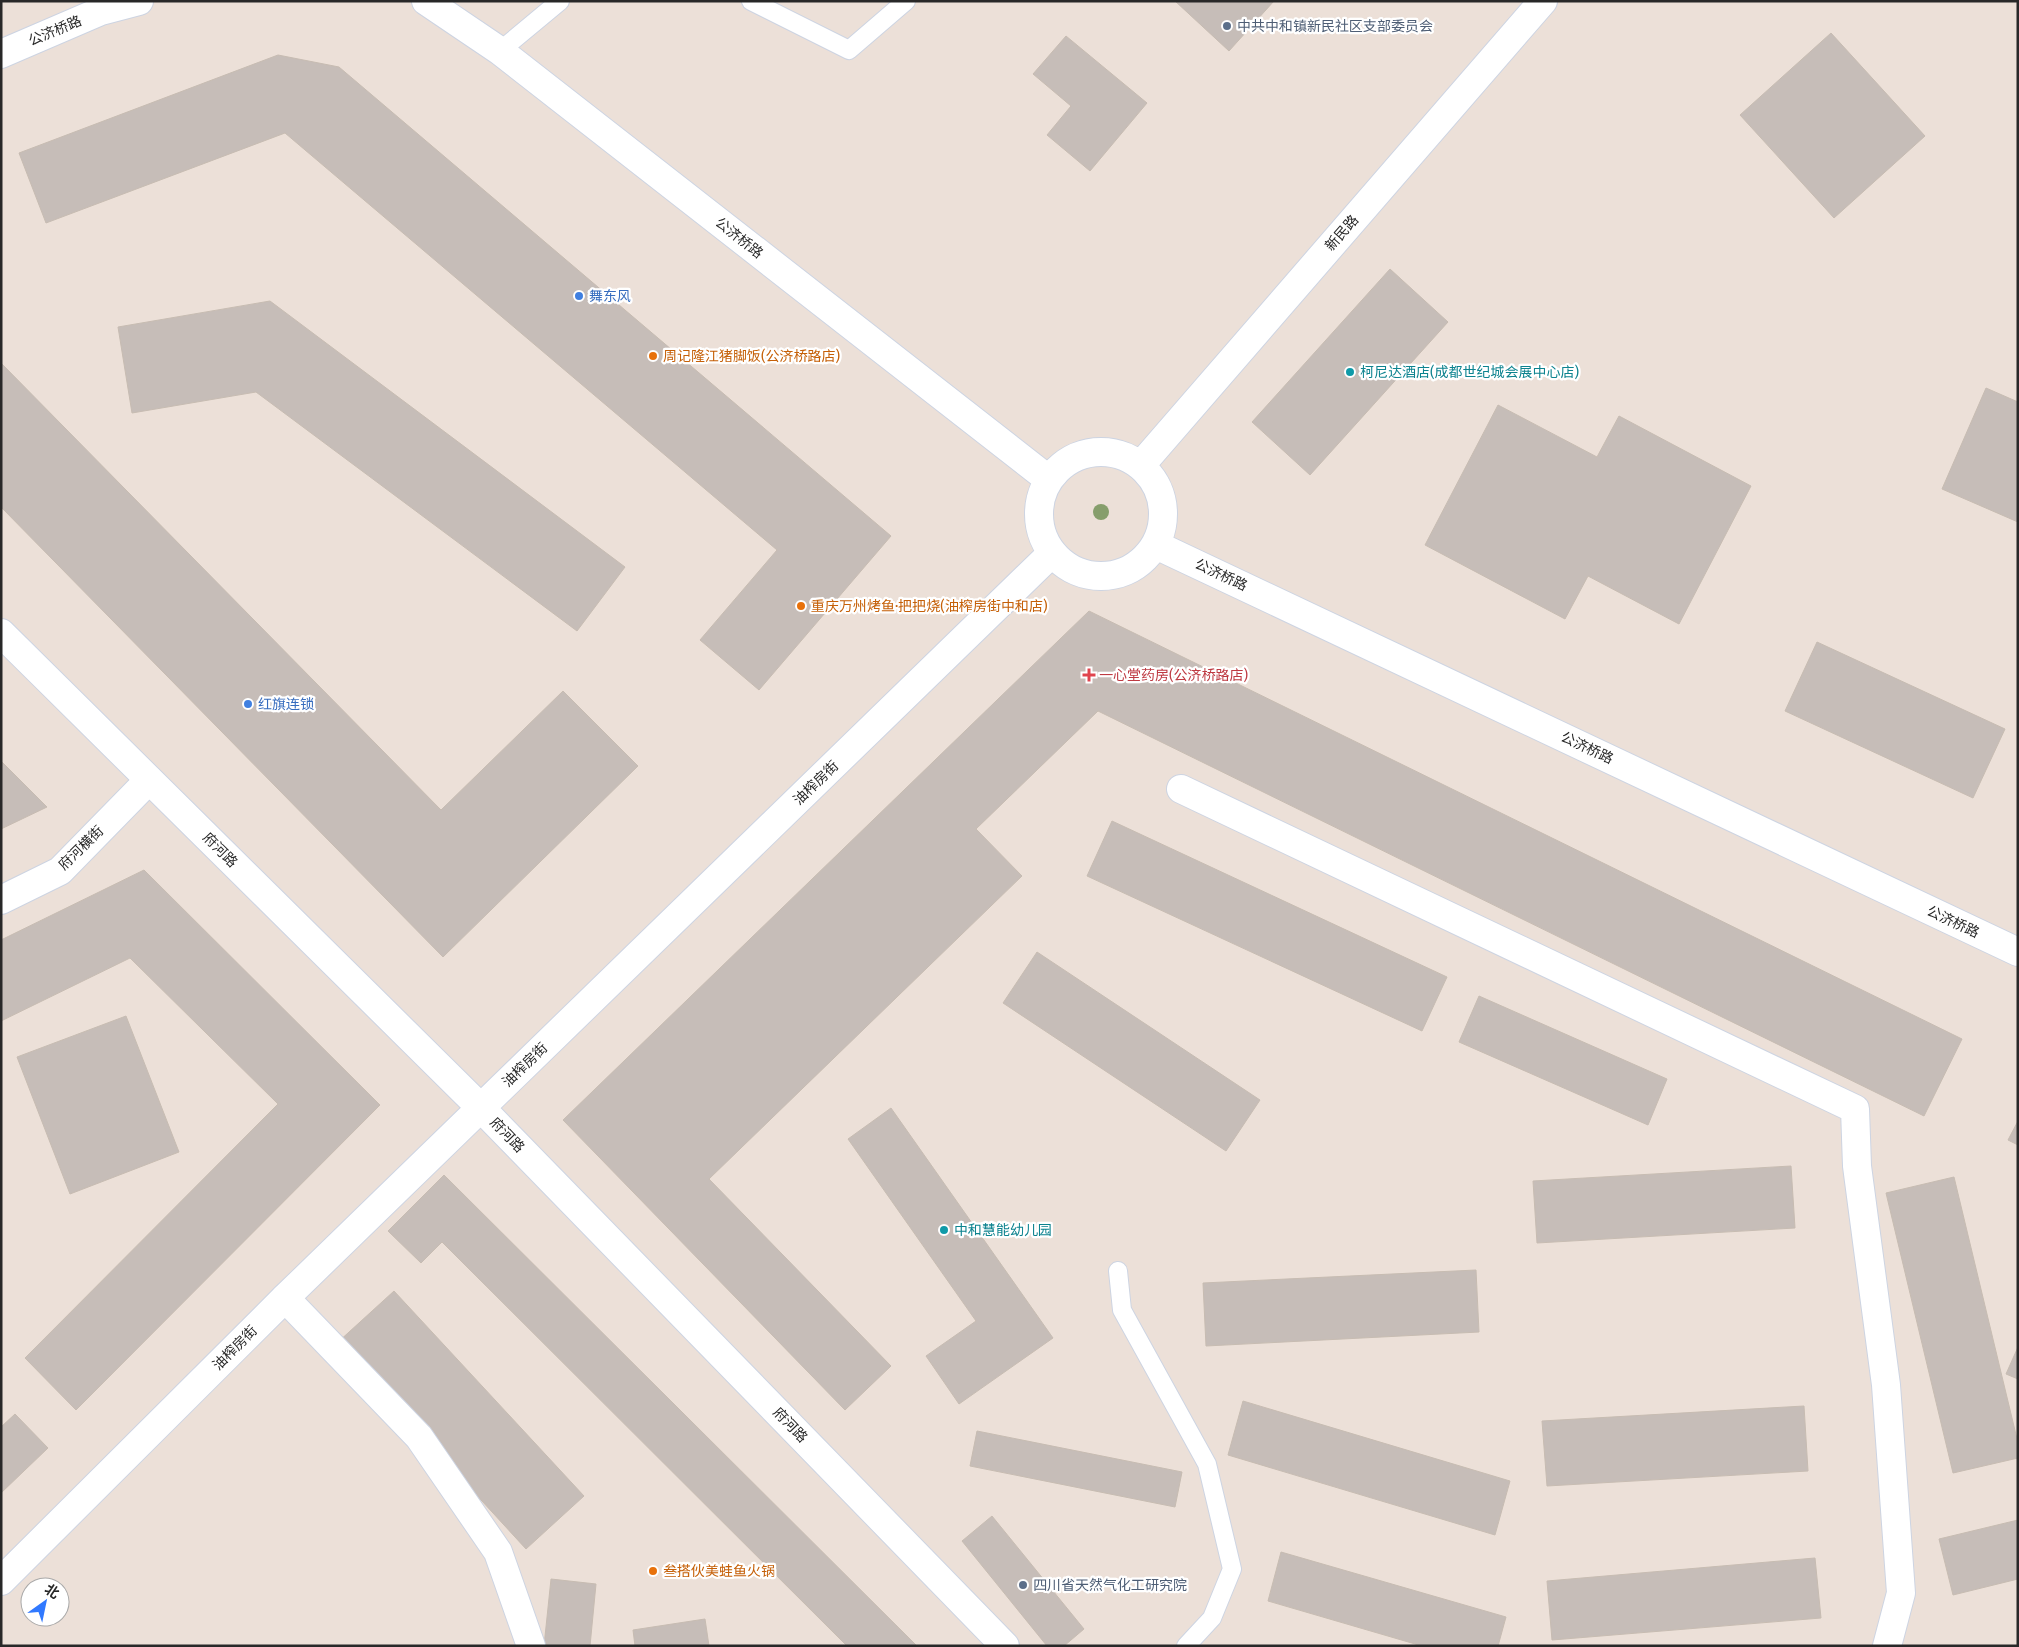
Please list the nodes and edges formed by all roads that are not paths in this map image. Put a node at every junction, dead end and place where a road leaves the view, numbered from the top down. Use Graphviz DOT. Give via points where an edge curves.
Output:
graph roads {
  1 [pos="139,1"];
  2 [pos="426,1"];
  3 [pos="560,1"];
  4 [pos="751,1"];
  5 [pos="906,1"];
  6 [pos="1543,1"];
  7 [pos="100,6"];
  8 [pos="500,51"];
  9 [pos="1,54"];
  10 [pos="1141,465"];
  11 [pos="1048,479"];
  12 [pos="1156,545"];
  13 [pos="1052,553"];
  14 [pos="1,633"];
  15 [pos="149,780"];
  16 [pos="1181,789"];
  17 [pos="1,900"];
  18 [pos="2018,952"];
  19 [pos="481,1108"];
  20 [pos="1118,1271"];
  21 [pos="286,1298"];
  22 [pos="1,1581"];
  23 [pos="531,1646"];
  24 [pos="1004,1646"];
  25 [pos="1186,1646"];
  26 [pos="1887,1646"];
  1 -- 7 [label="street, 公济桥路"];
  2 -- 8 [label="street, 公济桥路"];
  3 -- 8 [label="lane"];
  4 -- 5 [label="lane" via="849,50"];
  6 -- 10 [label="street, 新民路"];
  7 -- 9 [label="street, 公济桥路"];
  8 -- 11 [label="street, 公济桥路"];
  10 -- 11 [label="street" via="1122,454 1100,451 1079,455 1062,464"];
  10 -- 12 [label="street" via="1155,482 1163,502 1163,524"];
  11 -- 13 [label="street" via="1040,497 1038,516"];
  12 -- 13 [label="street" via="1142,561 1124,573 1105,576 1085,574 1067,566"];
  12 -- 18 [label="street, 公济桥路"];
  13 -- 19 [label="street, 油榨房街"];
  14 -- 15 [label="street, 府河路"];
  15 -- 17 [label="street, 府河横街" via="60,871"];
  15 -- 19 [label="street, 府河路"];
  16 -- 26 [label="street" via="1854,1108 1856,1166 1886,1385 1901,1593"];
  19 -- 21 [label="street, 油榨房街"];
  19 -- 24 [label="street, 府河路"];
  20 -- 25 [label="lane" via="1122,1310 1207,1464 1232,1569 1212,1618"];
  21 -- 22 [label="street, 油榨房街"];
  21 -- 23 [label="street" via="419,1437 498,1552"];
}
